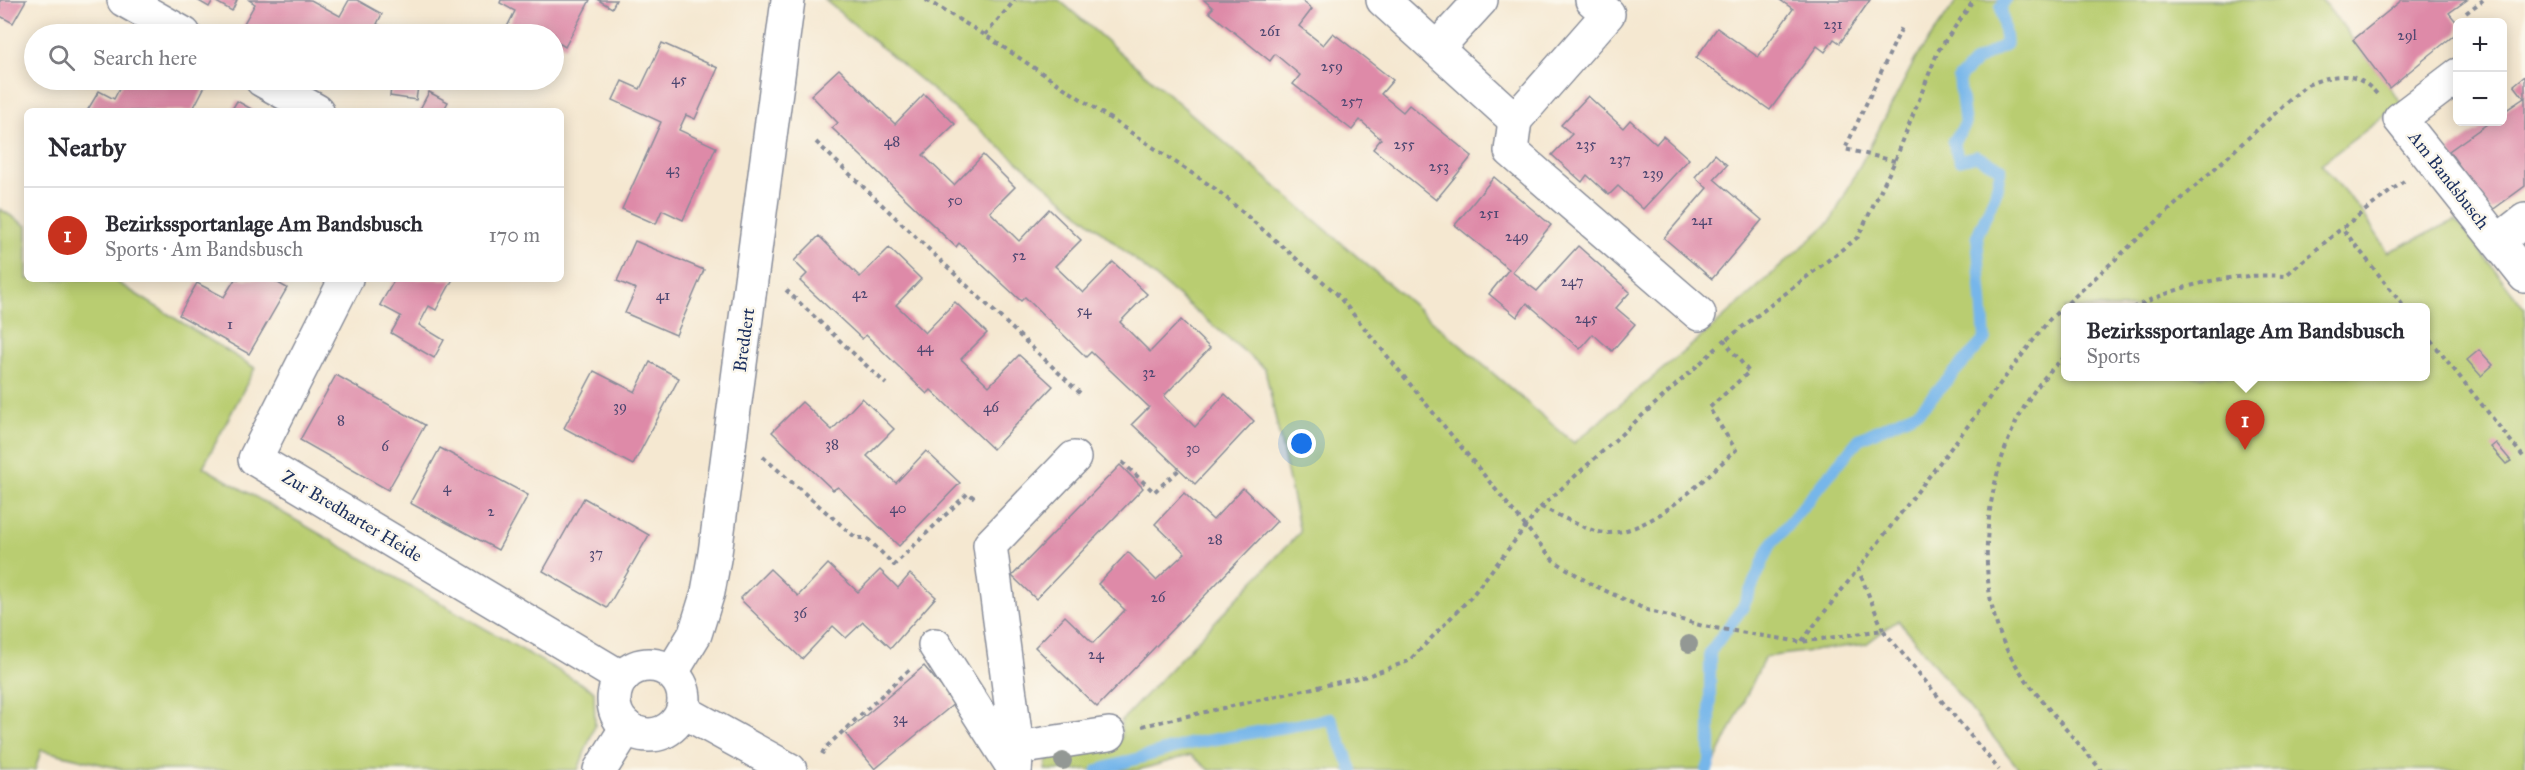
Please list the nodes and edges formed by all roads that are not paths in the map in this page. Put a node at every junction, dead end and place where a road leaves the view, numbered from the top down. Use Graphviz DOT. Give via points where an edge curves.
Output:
graph roads {
  1 [pos="124,0"];
  2 [pos="788,0"];
  3 [pos="1383,0"];
  4 [pos="1481,0"];
  5 [pos="1592,0"];
  6 [pos="166,24"];
  7 [pos="1437,48"];
  8 [pos="2453,78"];
  9 [pos="280,90"];
  10 [pos="312,108"];
  11 [pos="1515,120"];
  12 [pos="2525,220"];
  13 [pos="2498,241"];
  14 [pos="2525,276"];
  15 [pos="344,282"];
  16 [pos="1699,314"];
  17 [pos="1074,458"];
  18 [pos="935,645"];
  19 [pos="672,672"];
  20 [pos="622,678"];
  21 [pos="683,711"];
  22 [pos="627,727"];
  23 [pos="1109,734"];
  24 [pos="1016,759"];
  25 [pos="804,765"];
  26 [pos="600,770"];
  1 -- 6 [label="street"];
  2 -- 19 [label="street, Breddert" via="712,573 695,634"];
  3 -- 7 [label="street"];
  4 -- 7 [label="street"];
  5 -- 11 [label="street" via="1608,14"];
  7 -- 11 [label="street"];
  8 -- 13 [label="street, Am Bandsbusch" via="2400,119"];
  9 -- 10 [label="street"];
  11 -- 16 [label="street" via="1511,152"];
  12 -- 13 [label="street, Am Bandsbusch"];
  13 -- 14 [label="street, Am Bandsbusch"];
  15 -- 20 [label="street, Zur Bredharter Heide" via="255,459"];
  17 -- 24 [label="street" via="990,545"];
  18 -- 24 [label="street"];
  19 -- 20 [label="street" via="650,664 627,672"];
  19 -- 21 [label="street" via="684,690"];
  20 -- 22 [label="street" via="614,704"];
  21 -- 22 [label="street" via="678,722 657,735 645,735"];
  21 -- 25 [label="street"];
  22 -- 26 [label="street"];
  23 -- 24 [label="street"];
}
